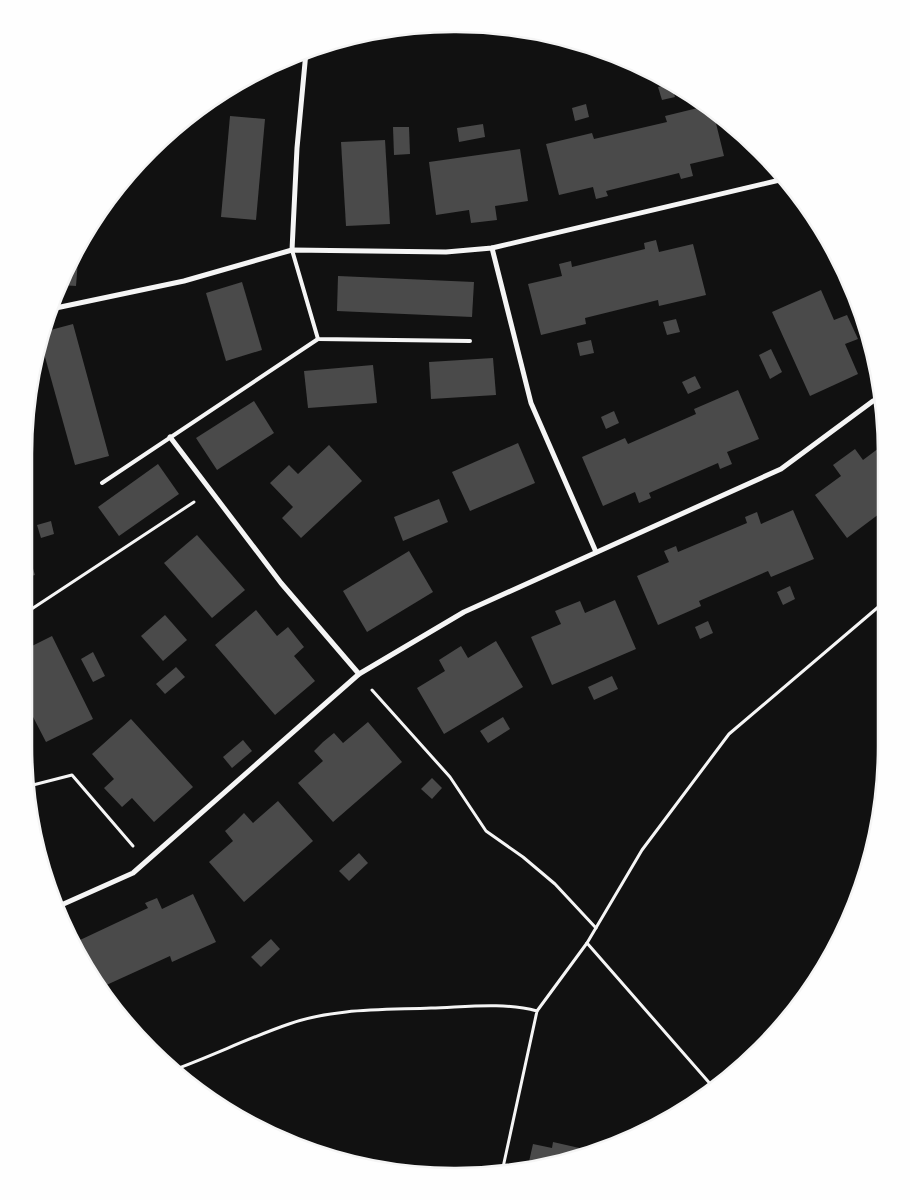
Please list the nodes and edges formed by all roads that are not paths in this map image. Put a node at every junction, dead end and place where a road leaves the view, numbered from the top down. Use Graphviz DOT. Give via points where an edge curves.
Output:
graph roads {
  1 [pos="305,60"];
  2 [pos="777,181"];
  3 [pos="492,248"];
  4 [pos="292,250"];
  5 [pos="60,307"];
  6 [pos="318,339"];
  7 [pos="470,341"];
  8 [pos="874,401"];
  9 [pos="170,437"];
  10 [pos="102,483"];
  11 [pos="596,552"];
  12 [pos="359,674"];
  13 [pos="64,904"];
  1 -- 4 [label="street"];
  2 -- 3 [label="street"];
  3 -- 4 [label="street" via="446,252"];
  3 -- 11 [label="street" via="531,403"];
  4 -- 5 [label="street" via="184,281"];
  4 -- 6 [label="lane"];
  6 -- 7 [label="lane"];
  6 -- 9 [label="lane"];
  8 -- 11 [label="street" via="781,469"];
  9 -- 10 [label="lane"];
  9 -- 12 [label="street" via="281,583"];
  11 -- 12 [label="street" via="464,612"];
  12 -- 13 [label="street" via="133,873"];
}
